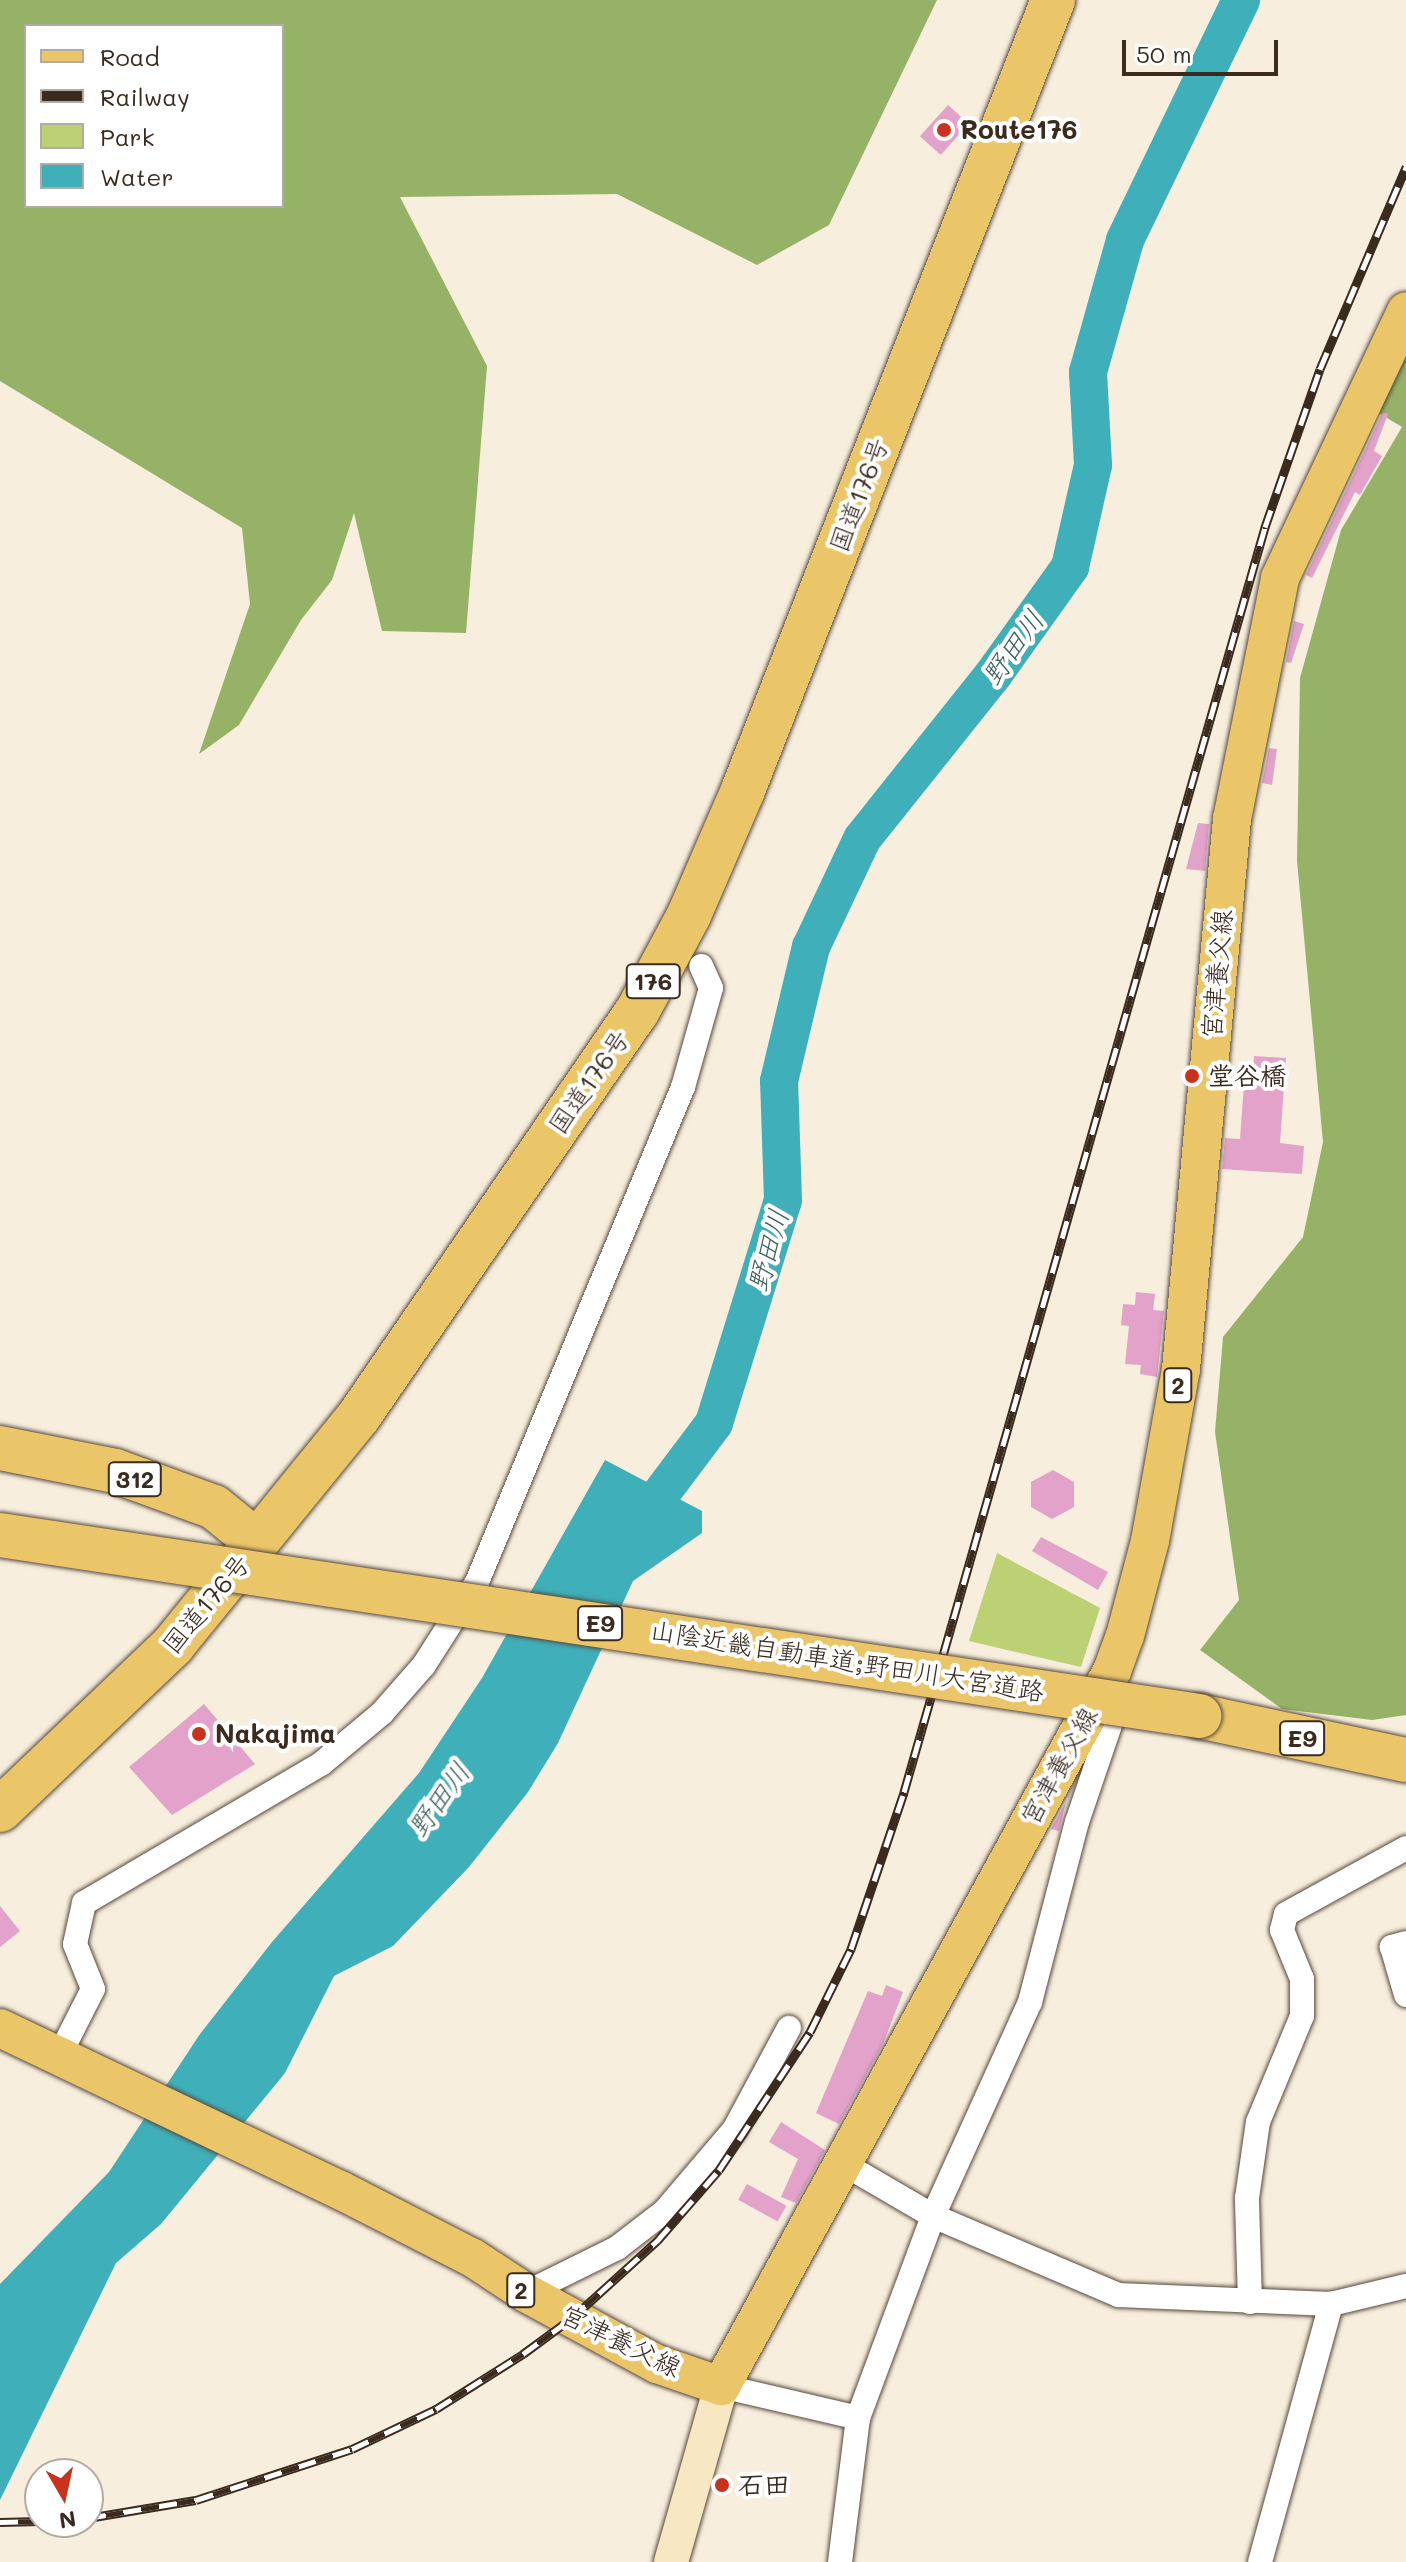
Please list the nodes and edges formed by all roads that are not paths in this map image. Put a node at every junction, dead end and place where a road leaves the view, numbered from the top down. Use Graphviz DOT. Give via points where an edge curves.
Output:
graph roads {
  1 [pos="1053,0"];
  2 [pos="1406,311"];
  3 [pos="701,966"];
  4 [pos="0,1448"];
  5 [pos="0,1475"];
  6 [pos="0,1535"];
  7 [pos="257,1542"];
  8 [pos="1112,1671"];
  9 [pos="1406,1760"];
  10 [pos="0,1810"];
  11 [pos="1406,1848"];
  12 [pos="1406,1943"];
  13 [pos="1406,1995"];
  14 [pos="0,2028"];
  15 [pos="789,2028"];
  16 [pos="65,2061"];
  17 [pos="842,2163"];
  18 [pos="933,2216"];
  19 [pos="1406,2286"];
  20 [pos="526,2293"];
  21 [pos="1250,2302"];
  22 [pos="1331,2304"];
  23 [pos="721,2386"];
  24 [pos="858,2418"];
  25 [pos="671,2562"];
  26 [pos="840,2562"];
  27 [pos="1260,2562"];
  1 -- 7 [label="highway, 国道176号 / 176" via="689,915 637,1012 359,1416"];
  2 -- 8 [label="main road, 宮津養父線 / 2" via="1280,578 1232,819 1181,1369 1150,1541"];
  3 -- 16 [label="street" via="711,988 683,1087 477,1582 424,1665 382,1713 321,1764 84,1903 75,1944 93,1989"];
  4 -- 7 [label="highway, 312" via="115,1471 214,1507"];
  5 -- 7 [label="highway, 312" via="104,1493 193,1528"];
  6 -- 9 [label="highway, 山陰近畿自動車道;野田川大宮道路 / E9, bridge" via="1199,1716"];
  7 -- 10 [label="highway, 国道176号 / 176" via="163,1655"];
  8 -- 17 [label="main road, 宮津養父線 / 2"];
  8 -- 18 [label="street" via="1112,1719 1077,1822 1030,2002"];
  11 -- 21 [label="street" via="1286,1914 1282,1930 1302,1979 1302,2016 1258,2122 1247,2198"];
  12 -- 13 [label="street" via="1392,1947"];
  14 -- 16 [label="main road, 宮津養父線 / 2"];
  15 -- 20 [label="street" via="734,2130 665,2211 617,2248"];
  16 -- 20 [label="main road, 宮津養父線 / 2" via="325,2183 473,2258"];
  17 -- 18 [label="street"];
  17 -- 23 [label="main road, 宮津養父線 / 2"];
  18 -- 21 [label="street" via="1118,2295"];
  18 -- 24 [label="street"];
  19 -- 22 [label="street"];
  20 -- 23 [label="main road, 宮津養父線 / 2" via="657,2364"];
  21 -- 22 [label="street"];
  22 -- 27 [label="street"];
  23 -- 24 [label="street"];
  23 -- 25 [label="main road"];
  24 -- 26 [label="street"];
}
